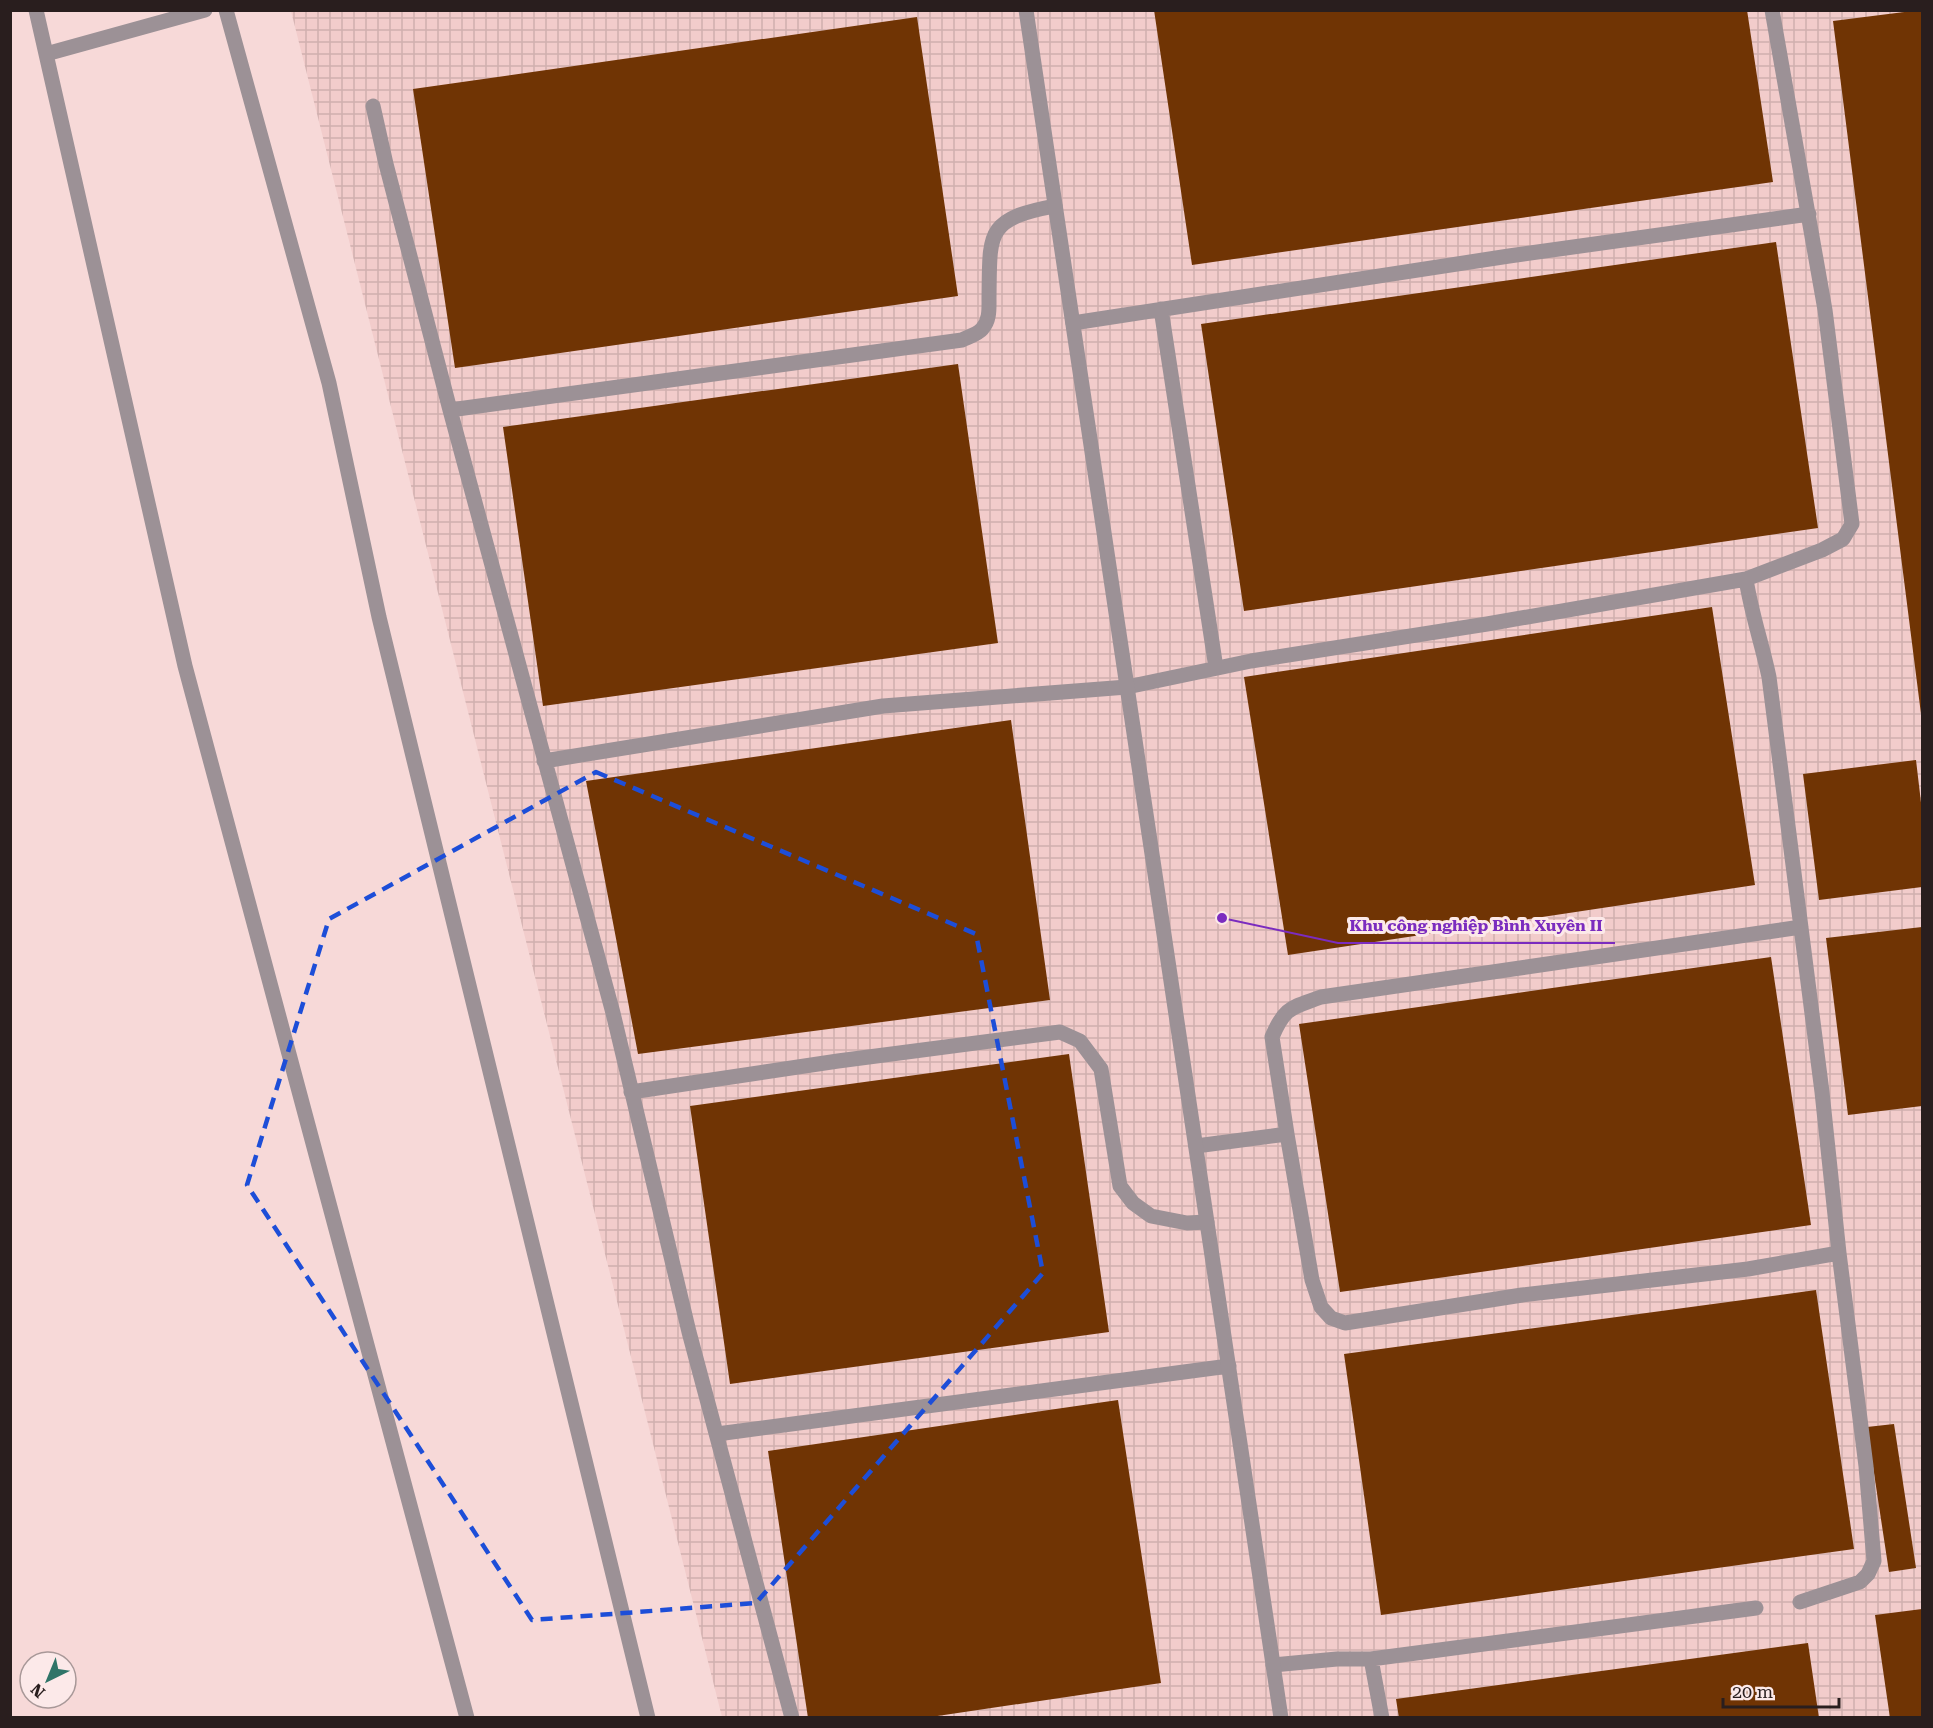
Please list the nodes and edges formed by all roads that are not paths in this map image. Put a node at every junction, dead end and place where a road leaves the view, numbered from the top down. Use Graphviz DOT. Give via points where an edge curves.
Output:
graph roads {
  1 [pos="36,10"];
  2 [pos="205,10"];
  3 [pos="226,10"];
  4 [pos="1026,10"];
  5 [pos="1772,10"];
  6 [pos="46,54"];
  7 [pos="373,106"];
  8 [pos="1055,206"];
  9 [pos="1809,214"];
  10 [pos="1161,309"];
  11 [pos="1073,323"];
  12 [pos="450,410"];
  13 [pos="1746,579"];
  14 [pos="1216,668"];
  15 [pos="1127,687"];
  16 [pos="544,761"];
  17 [pos="1801,927"];
  18 [pos="631,1092"];
  19 [pos="1287,1134"];
  20 [pos="1196,1146"];
  21 [pos="1207,1222"];
  22 [pos="1839,1252"];
  23 [pos="1229,1366"];
  24 [pos="717,1434"];
  25 [pos="1800,1602"];
  26 [pos="1756,1608"];
  27 [pos="1371,1659"];
  28 [pos="1273,1665"];
  29 [pos="467,1718"];
  30 [pos="648,1718"];
  31 [pos="792,1718"];
  32 [pos="1281,1718"];
  33 [pos="1382,1718"];
  1 -- 6 [label="street"];
  2 -- 6 [label="street"];
  3 -- 30 [label="street" via="329,383 379,617"];
  4 -- 8 [label="street"];
  5 -- 9 [label="street"];
  6 -- 29 [label="street" via="184,666"];
  7 -- 12 [label="street"];
  8 -- 11 [label="street"];
  8 -- 12 [label="street" via="1025,211 1004,222 994,235 989,259 989,315 982,330 962,340"];
  9 -- 10 [label="street"];
  9 -- 13 [label="street" via="1852,525 1843,539 1822,550"];
  10 -- 11 [label="street"];
  10 -- 14 [label="street"];
  11 -- 15 [label="street"];
  12 -- 16 [label="street"];
  13 -- 14 [label="street"];
  13 -- 17 [label="street" via="1769,677"];
  14 -- 15 [label="street"];
  15 -- 16 [label="street" via="883,705"];
  15 -- 20 [label="street"];
  16 -- 18 [label="street"];
  17 -- 19 [label="street" via="1321,998 1288,1010 1272,1037"];
  17 -- 22 [label="street"];
  18 -- 21 [label="street" via="1060,1032 1080,1041 1101,1069 1120,1186 1132,1203 1150,1216"];
  18 -- 24 [label="street"];
  19 -- 20 [label="street"];
  19 -- 22 [label="street" via="1312,1280 1321,1307 1345,1323 1522,1295 1748,1269"];
  20 -- 21 [label="street"];
  21 -- 23 [label="street"];
  22 -- 25 [label="street" via="1874,1561 1860,1582"];
  23 -- 24 [label="street"];
  23 -- 28 [label="street"];
  24 -- 31 [label="street"];
  26 -- 27 [label="street"];
  27 -- 28 [label="street"];
  27 -- 33 [label="street"];
  28 -- 32 [label="street"];
}
